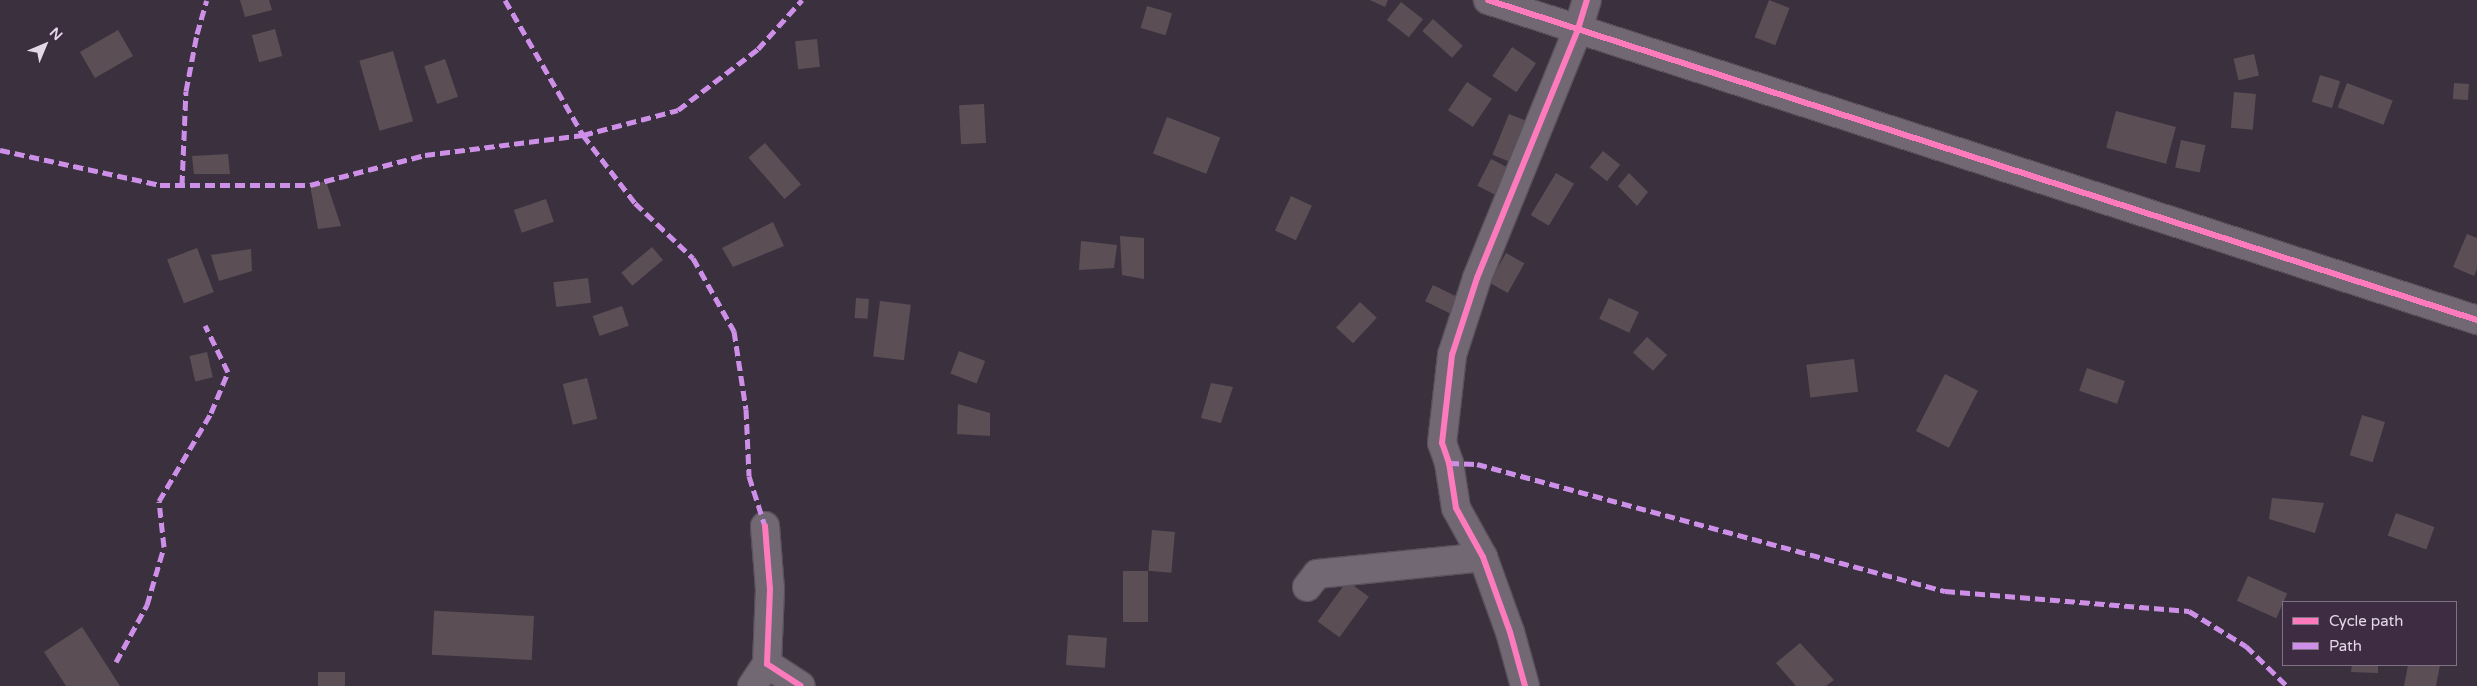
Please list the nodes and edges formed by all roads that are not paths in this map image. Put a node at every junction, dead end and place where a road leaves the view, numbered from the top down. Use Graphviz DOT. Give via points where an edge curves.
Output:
graph roads {
  1 [pos="1488,0"];
  2 [pos="1587,0"];
  3 [pos="1578,29"];
  4 [pos="2477,320"];
  5 [pos="765,526"];
  6 [pos="1483,557"];
  7 [pos="1308,588"];
  8 [pos="767,664"];
  9 [pos="752,686"];
  10 [pos="801,686"];
  11 [pos="1524,686"];
  1 -- 3 [label="street"];
  2 -- 3 [label="street"];
  3 -- 4 [label="street"];
  3 -- 6 [label="street" via="1477,278 1452,355 1442,443 1449,463 1456,508"];
  5 -- 8 [label="street" via="770,589"];
  6 -- 7 [label="street" via="1317,574"];
  6 -- 11 [label="street" via="1510,632"];
  8 -- 9 [label="street"];
  8 -- 10 [label="street"];
}
